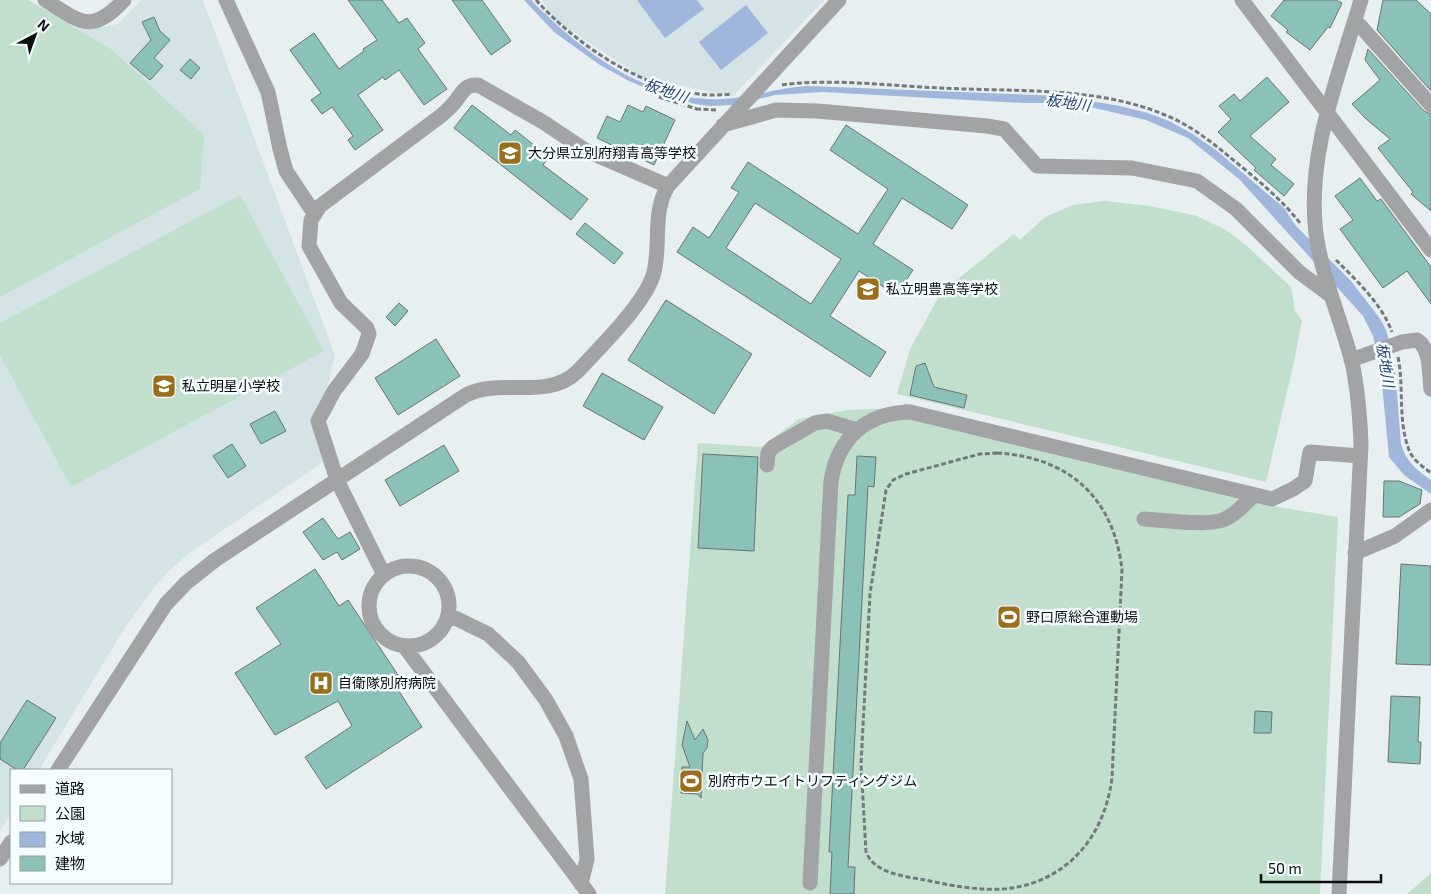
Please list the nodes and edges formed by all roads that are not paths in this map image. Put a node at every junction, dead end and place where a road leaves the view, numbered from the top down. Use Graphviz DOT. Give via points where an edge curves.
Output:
graph roads {
  1 [pos="44,0"];
  2 [pos="124,0"];
  3 [pos="226,0"];
  4 [pos="840,0"];
  5 [pos="1242,0"];
  6 [pos="1361,0"];
  7 [pos="1355,20"];
  8 [pos="1431,105"];
  9 [pos="1328,115"];
  10 [pos="724,125"];
  11 [pos="668,186"];
  12 [pos="314,214"];
  13 [pos="1431,250"];
  14 [pos="1330,295"];
  15 [pos="1358,358"];
  16 [pos="1431,389"];
  17 [pos="858,430"];
  18 [pos="1360,456"];
  19 [pos="767,465"];
  20 [pos="337,480"];
  21 [pos="1254,495"];
  22 [pos="1431,510"];
  23 [pos="1144,518"];
  24 [pos="1355,553"];
  25 [pos="384,575"];
  26 [pos="449,615"];
  27 [pos="404,646"];
  28 [pos="59,769"];
  29 [pos="10,844"];
  30 [pos="0,859"];
  31 [pos="810,883"];
  32 [pos="585,889"];
  33 [pos="1339,894"];
  1 -- 2 [label="street" via="75,19 92,22 108,16"];
  3 -- 12 [label="street" via="268,92 286,171"];
  4 -- 10 [label="street"];
  5 -- 9 [label="street"];
  6 -- 7 [label="street"];
  7 -- 8 [label="street"];
  7 -- 9 [label="street"];
  9 -- 13 [label="street"];
  9 -- 14 [label="street" via="1318,155 1314,207 1318,244"];
  10 -- 11 [label="street"];
  10 -- 14 [label="street" via="776,110 986,126 1004,129 1037,166 1132,168 1197,181 1236,210 1299,272"];
  11 -- 12 [label="street" via="585,150 543,122 478,85 472,85 464,89 442,115 320,206"];
  11 -- 20 [label="street" via="659,203 656,258 650,283 638,303 573,376 550,386 472,392"];
  12 -- 20 [label="street" via="309,246 340,302 367,328 368,334 362,354 334,392 318,421"];
  14 -- 15 [label="street"];
  15 -- 16 [label="street" via="1417,340 1425,348"];
  15 -- 18 [label="street"];
  17 -- 19 [label="street" via="827,421 815,423 773,448 768,453"];
  17 -- 21 [label="street" via="882,416 910,412"];
  17 -- 31 [label="street" via="837,458 831,481"];
  18 -- 21 [label="street" via="1310,452 1304,481 1294,489 1272,499"];
  18 -- 24 [label="street"];
  20 -- 25 [label="street"];
  20 -- 28 [label="street" via="214,560 186,583 166,604"];
  21 -- 23 [label="street" via="1232,515 1212,522"];
  22 -- 24 [label="street" via="1395,536"];
  24 -- 33 [label="street"];
  25 -- 26 [label="street" via="399,566 413,565 426,569 446,588 450,601"];
  25 -- 27 [label="street" via="370,594 372,621 390,642"];
  26 -- 27 [label="street" via="437,636 416,646"];
  26 -- 32 [label="street" via="488,634 518,662 546,700 566,736 581,779 587,859"];
  27 -- 32 [label="street"];
  29 -- 30 [label="street"];
}
